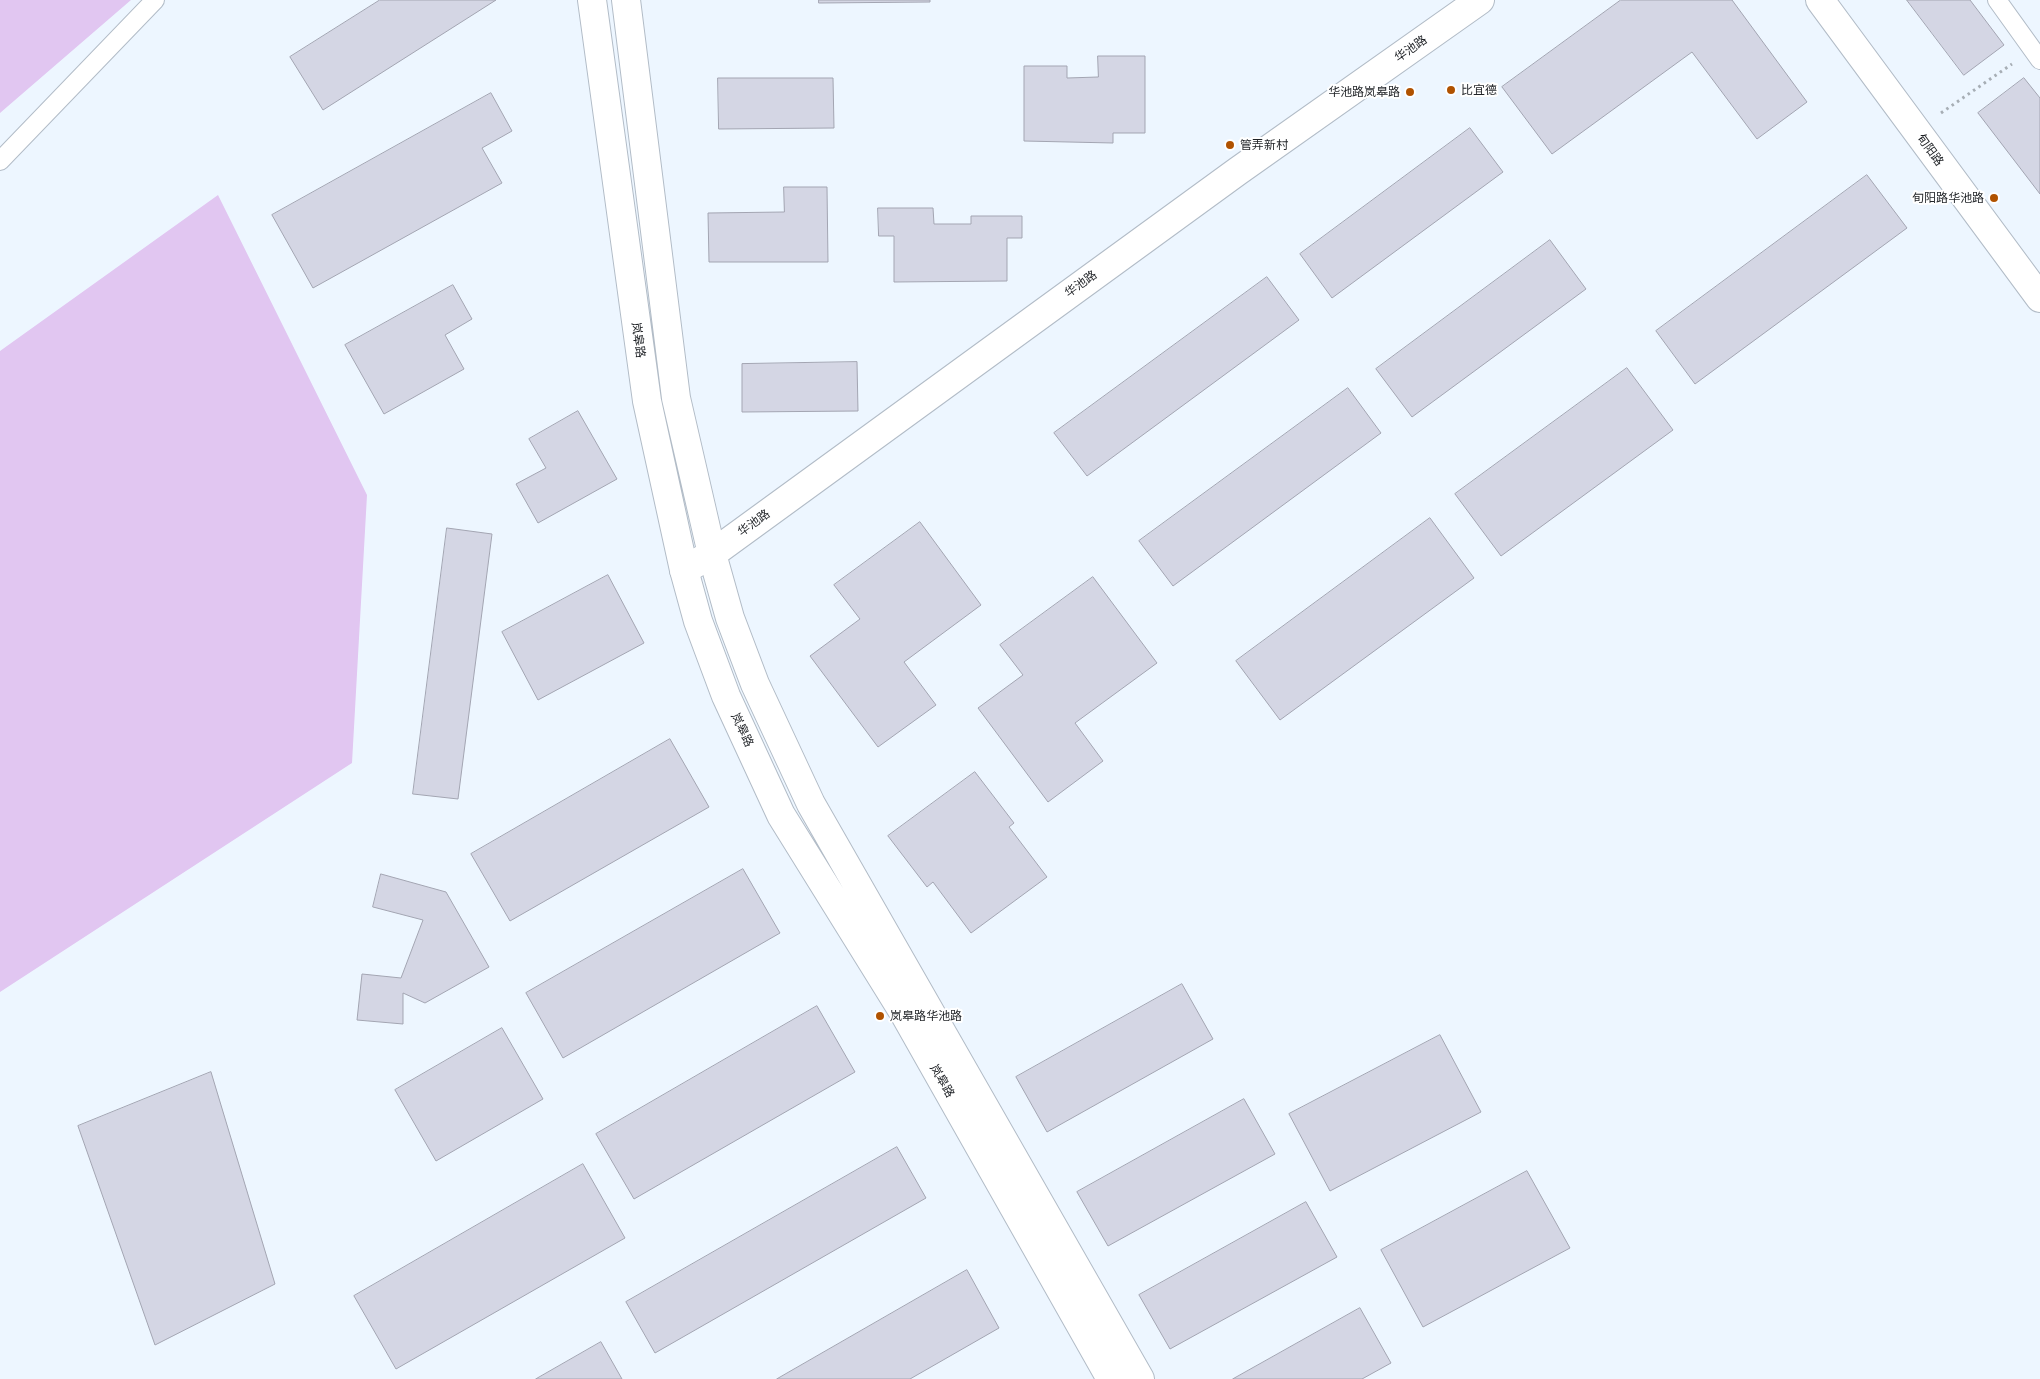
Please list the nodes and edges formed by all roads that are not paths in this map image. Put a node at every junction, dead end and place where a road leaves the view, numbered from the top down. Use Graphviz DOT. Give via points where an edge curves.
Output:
graph roads {
  1 [pos="155,0"];
  2 [pos="592,0"];
  3 [pos="626,0"];
  4 [pos="1480,0"];
  5 [pos="1820,0"];
  6 [pos="1997,0"];
  7 [pos="2036,55"];
  8 [pos="0,161"];
  9 [pos="2040,298"];
  10 [pos="712,554"];
  11 [pos="684,570"];
  12 [pos="1111,1379"];
  13 [pos="1140,1379"];
  1 -- 8 [label="lane"];
  2 -- 11 [label="main road, 岚皋路" via="647,401"];
  3 -- 10 [label="main road, 岚皋路" via="676,398"];
  4 -- 10 [label="main road, 华池路" via="1238,171"];
  5 -- 9 [label="main road, 旬阳路"];
  6 -- 7 [label="lane"];
  10 -- 11 [label="main road, 华池路"];
  10 -- 13 [label="main road, 岚皋路" via="730,618 754,684 811,804"];
  11 -- 12 [label="main road, 岚皋路" via="698,621 726,696 781,815 904,1013"];
}
